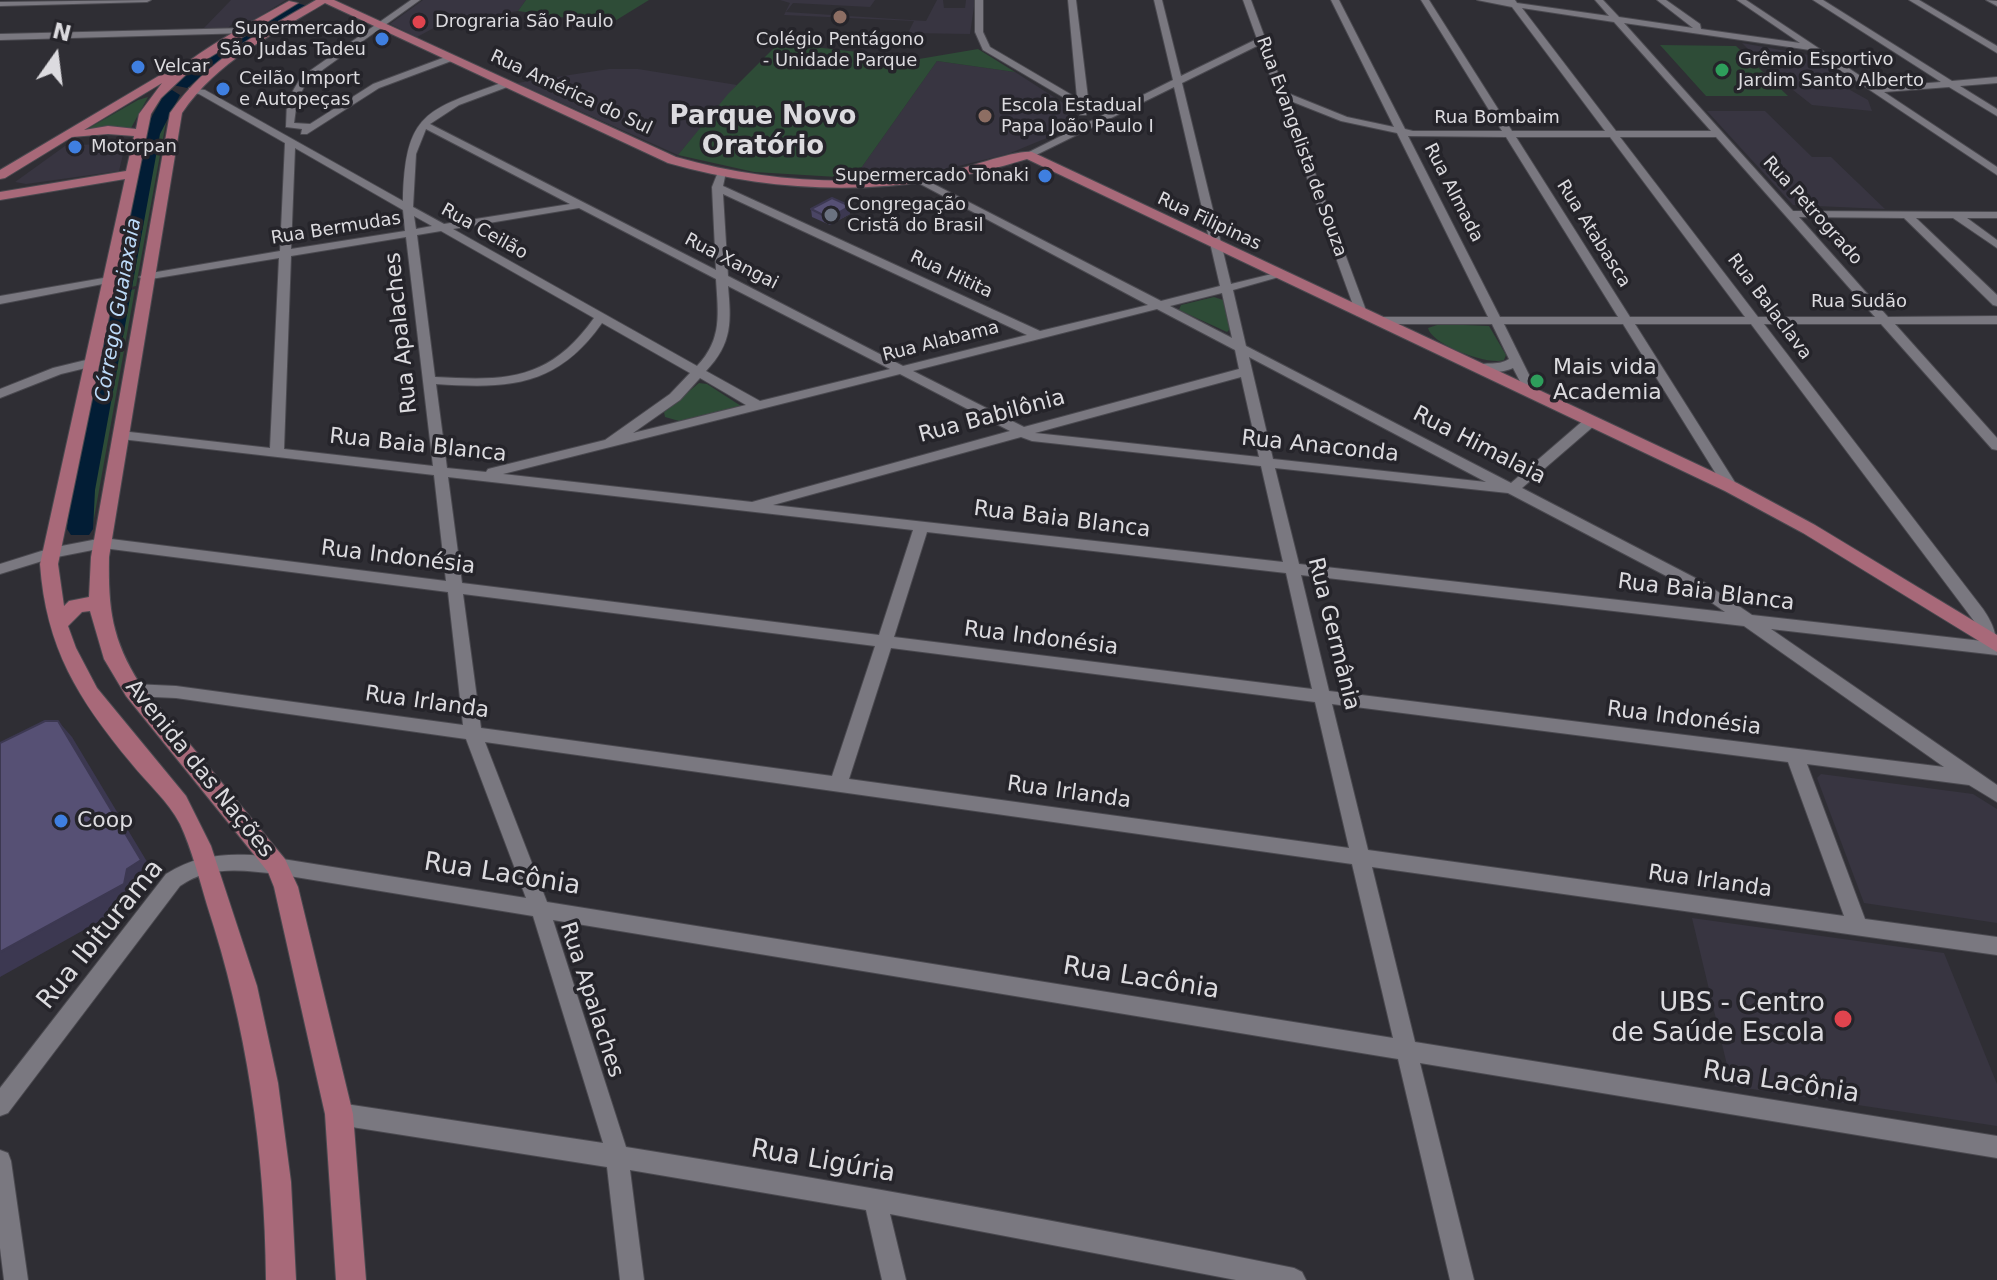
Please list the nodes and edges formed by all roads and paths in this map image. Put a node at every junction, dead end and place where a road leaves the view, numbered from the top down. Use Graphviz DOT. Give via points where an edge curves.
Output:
graph roads {
  1 [pos="147,0"];
  2 [pos="297,0"];
  3 [pos="324,0"];
  4 [pos="416,0"];
  5 [pos="979,0"];
  6 [pos="1072,0"];
  7 [pos="1158,0"];
  8 [pos="1247,0"];
  9 [pos="1335,0"];
  10 [pos="1425,0"];
  11 [pos="1481,0"];
  12 [pos="1599,0"];
  13 [pos="1661,0"];
  14 [pos="1741,0"];
  15 [pos="1817,0"];
  16 [pos="1832,0"];
  17 [pos="1913,0"];
  18 [pos="1990,0"];
  19 [pos="1513,3"];
  20 [pos="0,4"];
  21 [pos="1997,4"];
  22 [pos="1618,21"];
  23 [pos="380,24"];
  24 [pos="245,31"];
  25 [pos="1697,32"];
  26 [pos="0,37"];
  27 [pos="1262,40"];
  28 [pos="1813,48"];
  29 [pos="211,50"];
  30 [pos="1997,50"];
  31 [pos="451,58"];
  32 [pos="1997,80"];
  33 [pos="1178,82"];
  34 [pos="1967,82"];
  35 [pos="507,84"];
  36 [pos="1951,84"];
  37 [pos="192,90"];
  38 [pos="1875,90"];
  39 [pos="160,92"];
  40 [pos="1281,94"];
  41 [pos="126,100"];
  42 [pos="1997,101"];
  43 [pos="1084,108"];
  44 [pos="1997,113"];
  45 [pos="287,114"];
  46 [pos="1100,121"];
  47 [pos="423,124"];
  48 [pos="261,126"];
  49 [pos="311,127"];
  50 [pos="139,133"];
  51 [pos="1402,133"];
  52 [pos="1073,134"];
  53 [pos="1509,134"];
  54 [pos="1614,134"];
  55 [pos="1719,134"];
  56 [pos="61,139"];
  57 [pos="290,142"];
  58 [pos="1021,157"];
  59 [pos="1997,172"];
  60 [pos="131,174"];
  61 [pos="722,174"];
  62 [pos="916,179"];
  63 [pos="0,180"];
  64 [pos="717,187"];
  65 [pos="32,188"];
  66 [pos="0,196"];
  67 [pos="580,205"];
  68 [pos="408,209"];
  69 [pos="1791,214"];
  70 [pos="1907,215"];
  71 [pos="1956,215"];
  72 [pos="1997,215"];
  73 [pos="442,230"];
  74 [pos="414,235"];
  75 [pos="1216,245"];
  76 [pos="1997,245"];
  77 [pos="282,255"];
  78 [pos="1280,275"];
  79 [pos="721,276"];
  80 [pos="145,277"];
  81 [pos="109,280"];
  82 [pos="1227,289"];
  83 [pos="1354,295"];
  84 [pos="0,300"];
  85 [pos="1334,301"];
  86 [pos="1997,302"];
  87 [pos="1160,306"];
  88 [pos="1361,313"];
  89 [pos="600,318"];
  90 [pos="1497,320"];
  91 [pos="1625,320"];
  92 [pos="1756,320"];
  93 [pos="1884,320"];
  94 [pos="1997,320"];
  95 [pos="1378,321"];
  96 [pos="1433,321"];
  97 [pos="1040,336"];
  98 [pos="1421,341"];
  99 [pos="1242,348"];
  100 [pos="1516,359"];
  101 [pos="90,363"];
  102 [pos="1478,368"];
  103 [pos="901,370"];
  104 [pos="1247,371"];
  105 [pos="700,372"];
  106 [pos="429,380"];
  107 [pos="1532,393"];
  108 [pos="0,394"];
  109 [pos="758,406"];
  110 [pos="1590,422"];
  111 [pos="1022,432"];
  112 [pos="121,435"];
  113 [pos="610,443"];
  114 [pos="1997,446"];
  115 [pos="277,452"];
  116 [pos="1266,463"];
  117 [pos="438,471"];
  118 [pos="481,475"];
  119 [pos="1731,487"];
  120 [pos="1513,489"];
  121 [pos="749,506"];
  122 [pos="922,526"];
  123 [pos="103,543"];
  124 [pos="51,553"];
  125 [pos="0,569"];
  126 [pos="1292,569"];
  127 [pos="455,588"];
  128 [pos="98,603"];
  129 [pos="1753,621"];
  130 [pos="57,625"];
  131 [pos="886,642"];
  132 [pos="1995,645"];
  133 [pos="133,690"];
  134 [pos="1324,696"];
  135 [pos="473,734"];
  136 [pos="1795,756"];
  137 [pos="1973,778"];
  138 [pos="838,785"];
  139 [pos="1997,795"];
  140 [pos="1358,857"];
  141 [pos="206,864"];
  142 [pos="277,866"];
  143 [pos="540,909"];
  144 [pos="1858,927"];
  145 [pos="1997,946"];
  146 [pos="1406,1051"];
  147 [pos="0,1105"];
  148 [pos="339,1114"];
  149 [pos="1997,1147"];
  150 [pos="617,1154"];
  151 [pos="0,1161"];
  152 [pos="875,1199"];
  153 [pos="16,1280"];
  154 [pos="281,1280"];
  155 [pos="351,1280"];
  156 [pos="632,1280"];
  157 [pos="894,1280"];
  158 [pos="1294,1280"];
  159 [pos="1462,1280"];
  1 -- 20 [label="street"];
  2 -- 24 [label="main road, Avenida das Nações"];
  3 -- 23 [label="main road, Rua América do Sul"];
  3 -- 37 [label="main road, Avenida das Nações" via="229,58"];
  4 -- 23 [label="street"];
  5 -- 43 [label="street" via="979,32 986,48"];
  6 -- 43 [label="street"];
  7 -- 33 [label="street, Rua Germânia"];
  8 -- 27 [label="street, Rua Evangelista de Souza"];
  9 -- 51 [label="street, Rua Almada"];
  10 -- 53 [label="street, Rua Atabasca"];
  11 -- 19 [label="street"];
  12 -- 22 [label="street, Rua Petrogrado"];
  13 -- 25 [label="street" via="1697,26"];
  14 -- 28 [label="street"];
  15 -- 36 [label="street"];
  16 -- 34 [label="street"];
  17 -- 30 [label="street"];
  18 -- 21 [label="street"];
  19 -- 22 [label="street"];
  19 -- 54 [label="street, Rua Balaclava"];
  22 -- 25 [label="street"];
  22 -- 55 [label="street, Rua Petrogrado"];
  23 -- 31 [label="main road, Rua América do Sul"];
  23 -- 45 [label="street" via="304,79"];
  24 -- 26 [label="street"];
  24 -- 29 [label="main road, Avenida das Nações"];
  25 -- 28 [label="street"];
  27 -- 33 [label="street, Rua América do Sul"];
  27 -- 40 [label="street, Rua Evangelista de Souza"];
  28 -- 38 [label="street"];
  29 -- 39 [label="main road, Avenida das Nações"];
  29 -- 41 [label="main road"];
  31 -- 35 [label="main road, Rua América do Sul"];
  31 -- 49 [label="street" via="365,92"];
  32 -- 34 [label="street"];
  33 -- 46 [label="street, Rua América do Sul"];
  33 -- 75 [label="street, Rua Germânia"];
  34 -- 36 [label="street"];
  34 -- 42 [label="street"];
  35 -- 47 [label="street" via="458,102"];
  35 -- 61 [label="main road, Rua América do Sul" via="672,160"];
  36 -- 38 [label="street"];
  36 -- 44 [label="street"];
  37 -- 39 [label="main road"];
  37 -- 48 [label="street, Rua Ceilão"];
  37 -- 80 [label="main road, Avenida das Nações" via="174,121"];
  38 -- 59 [label="street"];
  39 -- 41 [label="main road"];
  39 -- 50 [label="main road, Avenida das Nações"];
  40 -- 51 [label="street, Rua Bombaim" via="1344,119"];
  40 -- 83 [label="street, Rua Evangelista de Souza"];
  41 -- 56 [label="main road"];
  43 -- 46 [label="street"];
  43 -- 52 [label="street"];
  45 -- 48 [label="street"];
  45 -- 49 [label="street" via="290,127"];
  46 -- 52 [label="street, Rua América do Sul"];
  47 -- 67 [label="street, Rua Xangai"];
  47 -- 68 [label="street, Rua Apalaches" via="409,150"];
  48 -- 57 [label="street, Rua Ceilão"];
  49 -- 57 [label="street"];
  50 -- 56 [label="main road" via="108,130"];
  50 -- 60 [label="main road, Avenida das Nações"];
  51 -- 53 [label="street, Rua Bombaim"];
  51 -- 90 [label="street, Rua Almada"];
  52 -- 58 [label="street, Rua América do Sul"];
  53 -- 54 [label="street, Rua Bombaim"];
  53 -- 91 [label="street, Rua Atabasca"];
  54 -- 55 [label="street, Rua Bombaim"];
  54 -- 92 [label="street, Rua Balaclava"];
  55 -- 69 [label="street, Rua Petrogrado"];
  56 -- 63 [label="main road"];
  57 -- 68 [label="street, Rua Ceilão"];
  57 -- 77 [label="street"];
  58 -- 62 [label="main road, Rua América do Sul"];
  58 -- 75 [label="main road, Rua Filipinas"];
  60 -- 65 [label="main road"];
  60 -- 81 [label="main road, Avenida das Nações"];
  61 -- 62 [label="main road, Rua América do Sul" via="826,183"];
  61 -- 64 [label="street"];
  62 -- 87 [label="street, Rua Himalaia"];
  63 -- 65 [label="main road"];
  64 -- 79 [label="street"];
  64 -- 97 [label="street, Rua Hitita"];
  65 -- 66 [label="main road"];
  67 -- 73 [label="street, Rua Bermudas"];
  67 -- 79 [label="street, Rua Xangai"];
  68 -- 73 [label="street, Rua Ceilão"];
  68 -- 74 [label="street, Rua Apalaches"];
  69 -- 70 [label="street"];
  69 -- 93 [label="street, Rua Petrogrado"];
  70 -- 71 [label="street"];
  70 -- 86 [label="street"];
  71 -- 72 [label="street"];
  71 -- 76 [label="street"];
  73 -- 74 [label="street, Rua Bermudas"];
  73 -- 89 [label="street, Rua Ceilão"];
  74 -- 77 [label="street, Rua Bermudas"];
  74 -- 106 [label="street, Rua Apalaches"];
  75 -- 78 [label="main road, Rua Filipinas"];
  75 -- 82 [label="street, Rua Germânia"];
  77 -- 80 [label="street, Rua Bermudas"];
  77 -- 115 [label="street"];
  78 -- 82 [label="street, Rua Alabama"];
  78 -- 85 [label="main road, Rua Filipinas"];
  79 -- 103 [label="street, Rua Xangai"];
  79 -- 105 [label="street" via="725,327"];
  80 -- 112 [label="main road, Avenida das Nações"];
  81 -- 84 [label="street"];
  81 -- 101 [label="main road, Avenida das Nações"];
  82 -- 87 [label="street, Rua Alabama"];
  82 -- 99 [label="street, Rua Germânia"];
  83 -- 85 [label="street"];
  83 -- 88 [label="street, Rua Evangelista de Souza"];
  85 -- 88 [label="main road, Rua Filipinas"];
  87 -- 97 [label="street, Rua Alabama"];
  87 -- 99 [label="street, Rua Himalaia"];
  88 -- 95 [label="main road"];
  89 -- 105 [label="street, Rua Ceilão"];
  89 -- 106 [label="street" via="581,348 546,371 505,381"];
  90 -- 91 [label="street, Rua Sudão"];
  90 -- 96 [label="street, Rua Sudão"];
  90 -- 100 [label="street, Rua Almada"];
  91 -- 92 [label="street, Rua Sudão"];
  91 -- 119 [label="street, Rua Atabasca"];
  92 -- 93 [label="street, Rua Sudão"];
  92 -- 132 [label="street, Rua Balaclava" via="1982,620"];
  93 -- 94 [label="street, Rua Sudão"];
  93 -- 114 [label="street, Rua Petrogrado"];
  95 -- 96 [label="street, Rua Sudão"];
  95 -- 98 [label="main road"];
  96 -- 98 [label="street" via="1421,328"];
  97 -- 103 [label="street, Rua Alabama"];
  98 -- 102 [label="main road"];
  99 -- 104 [label="street, Rua Germânia"];
  99 -- 120 [label="street, Rua Himalaia"];
  100 -- 102 [label="street" via="1506,367"];
  100 -- 107 [label="street, Rua Almada"];
  101 -- 108 [label="street"];
  101 -- 124 [label="main road, Avenida das Nações"];
  102 -- 107 [label="main road"];
  103 -- 109 [label="street, Rua Alabama"];
  103 -- 111 [label="street, Rua Xangai"];
  104 -- 111 [label="street, Rua Babilônia"];
  104 -- 116 [label="street, Rua Germânia"];
  105 -- 109 [label="street, Rua Ceilão"];
  105 -- 113 [label="street" via="675,397"];
  106 -- 117 [label="street, Rua Apalaches"];
  107 -- 110 [label="main road"];
  109 -- 113 [label="street, Rua Alabama"];
  110 -- 119 [label="main road"];
  110 -- 120 [label="street"];
  111 -- 116 [label="street, Rua Anaconda" via="1057,442"];
  111 -- 121 [label="street, Rua Babilônia"];
  112 -- 115 [label="street, Rua Baia Blanca"];
  112 -- 123 [label="main road, Avenida das Nações"];
  113 -- 118 [label="street, Rua Alabama"];
  115 -- 117 [label="street, Rua Baia Blanca"];
  116 -- 120 [label="street, Rua Anaconda"];
  116 -- 126 [label="street, Rua Germânia"];
  117 -- 118 [label="street, Rua Baia Blanca"];
  117 -- 127 [label="street, Rua Apalaches"];
  118 -- 121 [label="street, Rua Baia Blanca"];
  119 -- 132 [label="main road" via="1809,529"];
  120 -- 129 [label="street, Rua Himalaia" via="1662,566"];
  121 -- 122 [label="street, Rua Baia Blanca"];
  122 -- 126 [label="street, Rua Baia Blanca"];
  122 -- 131 [label="street"];
  123 -- 124 [label="street, Rua Indonésia"];
  123 -- 127 [label="street, Rua Indonésia"];
  123 -- 128 [label="main road, Avenida das Nações"];
  124 -- 125 [label="street, Rua Indonésia"];
  124 -- 130 [label="main road, Avenida das Nações" via="50,597"];
  126 -- 129 [label="street, Rua Baia Blanca"];
  126 -- 134 [label="street, Rua Germânia"];
  127 -- 131 [label="street, Rua Indonésia"];
  127 -- 135 [label="street, Rua Apalaches"];
  128 -- 130 [label="main road" via="76,606"];
  128 -- 133 [label="main road, Avenida das Nações" via="108,644"];
  129 -- 132 [label="street, Rua Baia Blanca"];
  129 -- 137 [label="street, Rua Himalaia"];
  130 -- 141 [label="main road, Avenida das Nações" via="82,686 187,815"];
  131 -- 134 [label="street, Rua Indonésia"];
  131 -- 138 [label="street"];
  133 -- 135 [label="street, Rua Irlanda"];
  133 -- 142 [label="main road, Avenida das Nações"];
  134 -- 136 [label="street, Rua Indonésia"];
  134 -- 140 [label="street, Rua Germânia"];
  135 -- 138 [label="street, Rua Irlanda"];
  135 -- 143 [label="street, Rua Apalaches"];
  136 -- 137 [label="street, Rua Indonésia"];
  136 -- 144 [label="street"];
  137 -- 139 [label="street, Rua Himalaia"];
  138 -- 140 [label="street, Rua Irlanda"];
  140 -- 144 [label="street, Rua Irlanda"];
  140 -- 146 [label="street, Rua Germânia"];
  141 -- 142 [label="street, Rua Ibiturama"];
  141 -- 147 [label="street, Rua Ibiturama" via="173,880"];
  141 -- 154 [label="main road, Avenida das Nações" via="247,987 282,1221"];
  142 -- 143 [label="street, Rua Lacônia"];
  142 -- 148 [label="main road, Avenida das Nações"];
  143 -- 146 [label="street, Rua Lacônia"];
  143 -- 150 [label="street, Rua Apalaches"];
  144 -- 145 [label="street, Rua Irlanda"];
  146 -- 149 [label="street, Rua Lacônia"];
  146 -- 159 [label="street, Rua Germânia"];
  148 -- 150 [label="street, Rua Ligúria"];
  148 -- 155 [label="main road, Avenida das Nações"];
  150 -- 152 [label="street, Rua Ligúria"];
  150 -- 156 [label="street, Rua Apalaches"];
  151 -- 153 [label="street"];
  152 -- 157 [label="street"];
  152 -- 158 [label="street, Rua Ligúria"];
}
